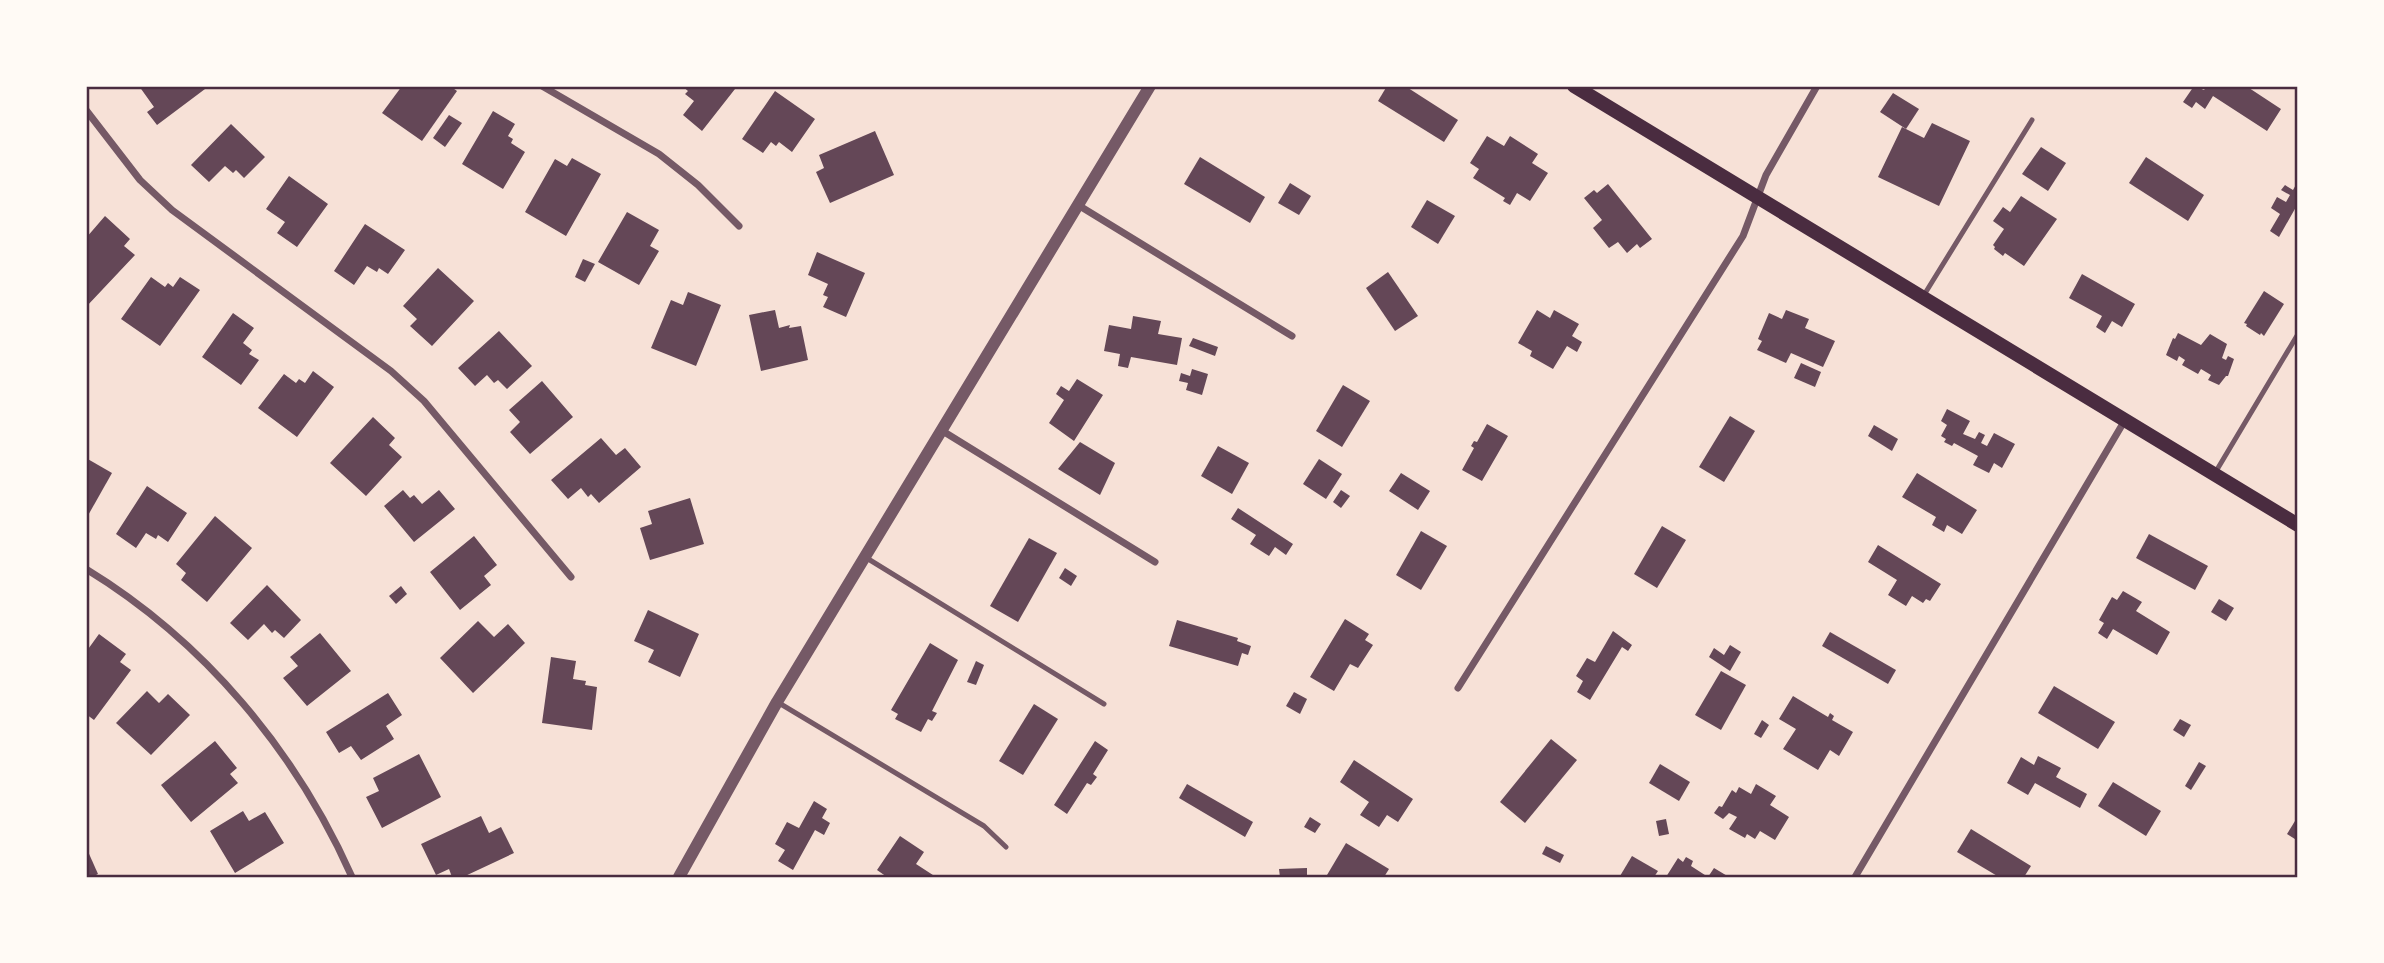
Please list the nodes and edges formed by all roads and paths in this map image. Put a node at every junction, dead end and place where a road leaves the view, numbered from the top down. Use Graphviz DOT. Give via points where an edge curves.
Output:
graph roads {
  1 [pos="542,86"];
  2 [pos="1150,86"];
  3 [pos="1574,86"];
  4 [pos="1817,86"];
  5 [pos="86,110"];
  6 [pos="2032,120"];
  7 [pos="1757,197"];
  8 [pos="1078,205"];
  9 [pos="739,226"];
  10 [pos="1922,298"];
  11 [pos="2298,334"];
  12 [pos="1292,336"];
  13 [pos="2126,419"];
  14 [pos="941,430"];
  15 [pos="2215,473"];
  16 [pos="2298,525"];
  17 [pos="864,557"];
  18 [pos="1155,562"];
  19 [pos="86,569"];
  20 [pos="570,577"];
  21 [pos="1458,688"];
  22 [pos="777,702"];
  23 [pos="1104,704"];
  24 [pos="1006,847"];
  25 [pos="352,877"];
  26 [pos="679,877"];
  27 [pos="1855,877"];
  1 -- 9 [label="street" via="659,155"];
  2 -- 8 [label="street"];
  3 -- 7 [label="main road"];
  4 -- 7 [label="street"];
  5 -- 20 [label="street" via="140,180 172,210 391,371 424,401"];
  6 -- 10 [label="lane"];
  7 -- 10 [label="main road"];
  7 -- 21 [label="street" via="1743,236"];
  8 -- 12 [label="street"];
  8 -- 14 [label="street"];
  10 -- 13 [label="main road"];
  11 -- 15 [label="lane"];
  13 -- 15 [label="main road"];
  13 -- 27 [label="street"];
  14 -- 17 [label="street"];
  14 -- 18 [label="street"];
  15 -- 16 [label="main road"];
  17 -- 22 [label="street"];
  17 -- 23 [label="lane"];
  19 -- 25 [label="street" via="153,617 233,692 312,798"];
  22 -- 24 [label="lane" via="984,826"];
  22 -- 26 [label="street"];
}
